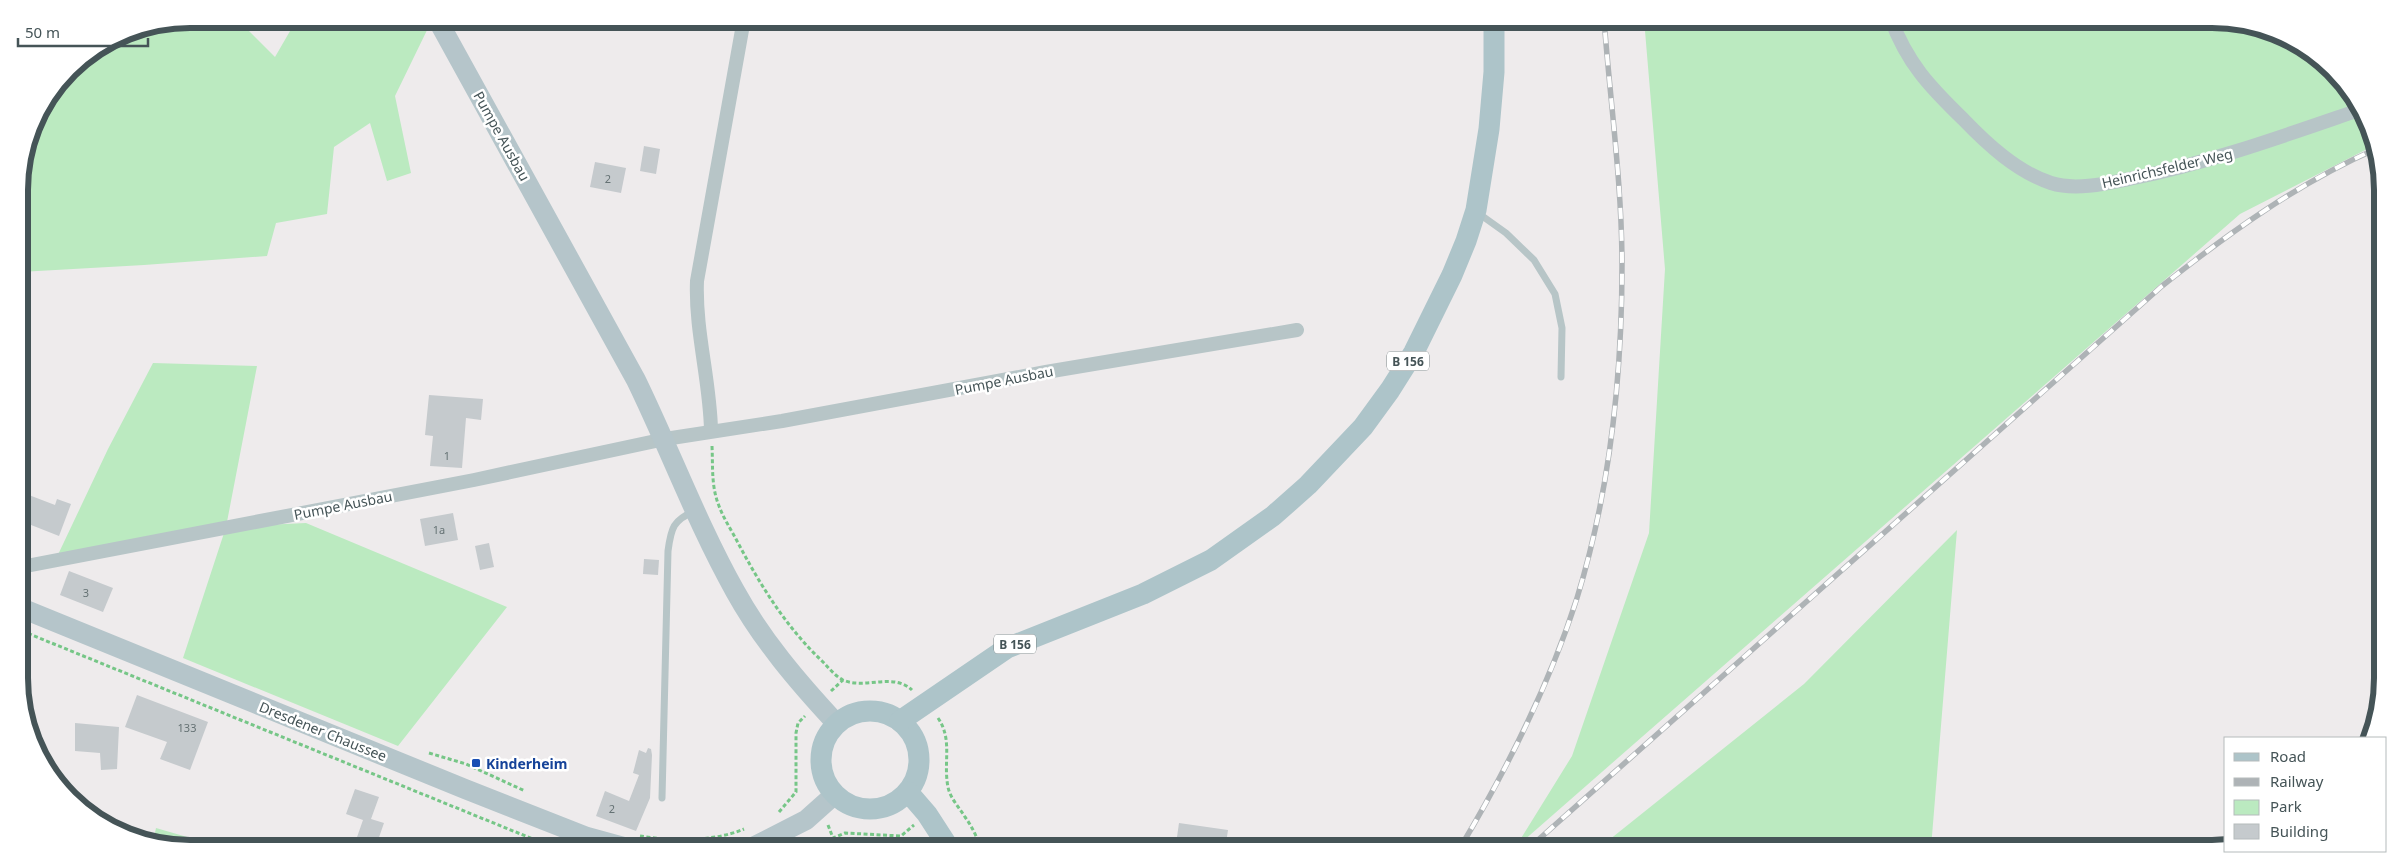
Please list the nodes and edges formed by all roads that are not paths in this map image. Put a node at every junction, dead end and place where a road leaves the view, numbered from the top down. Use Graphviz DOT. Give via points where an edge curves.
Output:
graph roads {
  1 [pos="442,28"];
  2 [pos="742,28"];
  3 [pos="1494,28"];
  4 [pos="1894,28"];
  5 [pos="2354,112"];
  6 [pos="1476,210"];
  7 [pos="1297,330"];
  8 [pos="1561,377"];
  9 [pos="712,430"];
  10 [pos="665,439"];
  11 [pos="695,511"];
  12 [pos="28,566"];
  13 [pos="28,611"];
  14 [pos="900,721"];
  15 [pos="836,723"];
  16 [pos="908,792"];
  17 [pos="834,795"];
  18 [pos="662,798"];
  19 [pos="577,840"];
  20 [pos="766,840"];
  21 [pos="944,840"];
  1 -- 10 [label="street, Pumpe Ausbau" via="636,380"];
  2 -- 9 [label="street" via="697,281 696,305"];
  3 -- 6 [label="main road, B 156" via="1489,129"];
  4 -- 5 [label="street, Heinrichsfelder Weg" via="1900,44 1927,84 1976,133 2005,158 2051,183 2067,186 2166,171 2244,150"];
  6 -- 8 [label="lane" via="1534,260 1555,294 1562,328"];
  6 -- 14 [label="main road, B 156" via="1438,306 1390,390 1335,458 1273,516 1211,560 1143,594 1007,648"];
  7 -- 9 [label="street, Pumpe Ausbau" via="1046,372 791,420"];
  9 -- 10 [label="street, Pumpe Ausbau"];
  10 -- 11 [label="street"];
  10 -- 12 [label="street, Pumpe Ausbau" via="474,480"];
  11 -- 15 [label="street" via="735,591 773,651"];
  11 -- 18 [label="lane" via="681,516 671,529 668,551"];
  13 -- 19 [label="street, Dresdener Chaussee"];
  14 -- 15 [label="main road" via="884,712 870,710 852,713"];
  14 -- 16 [label="main road" via="910,731 918,762 916,778"];
  15 -- 17 [label="main road" via="821,752 822,771"];
  16 -- 17 [label="main road" via="890,804 871,808 850,805"];
  16 -- 21 [label="main road"];
  17 -- 20 [label="street" via="817,812"];
}
